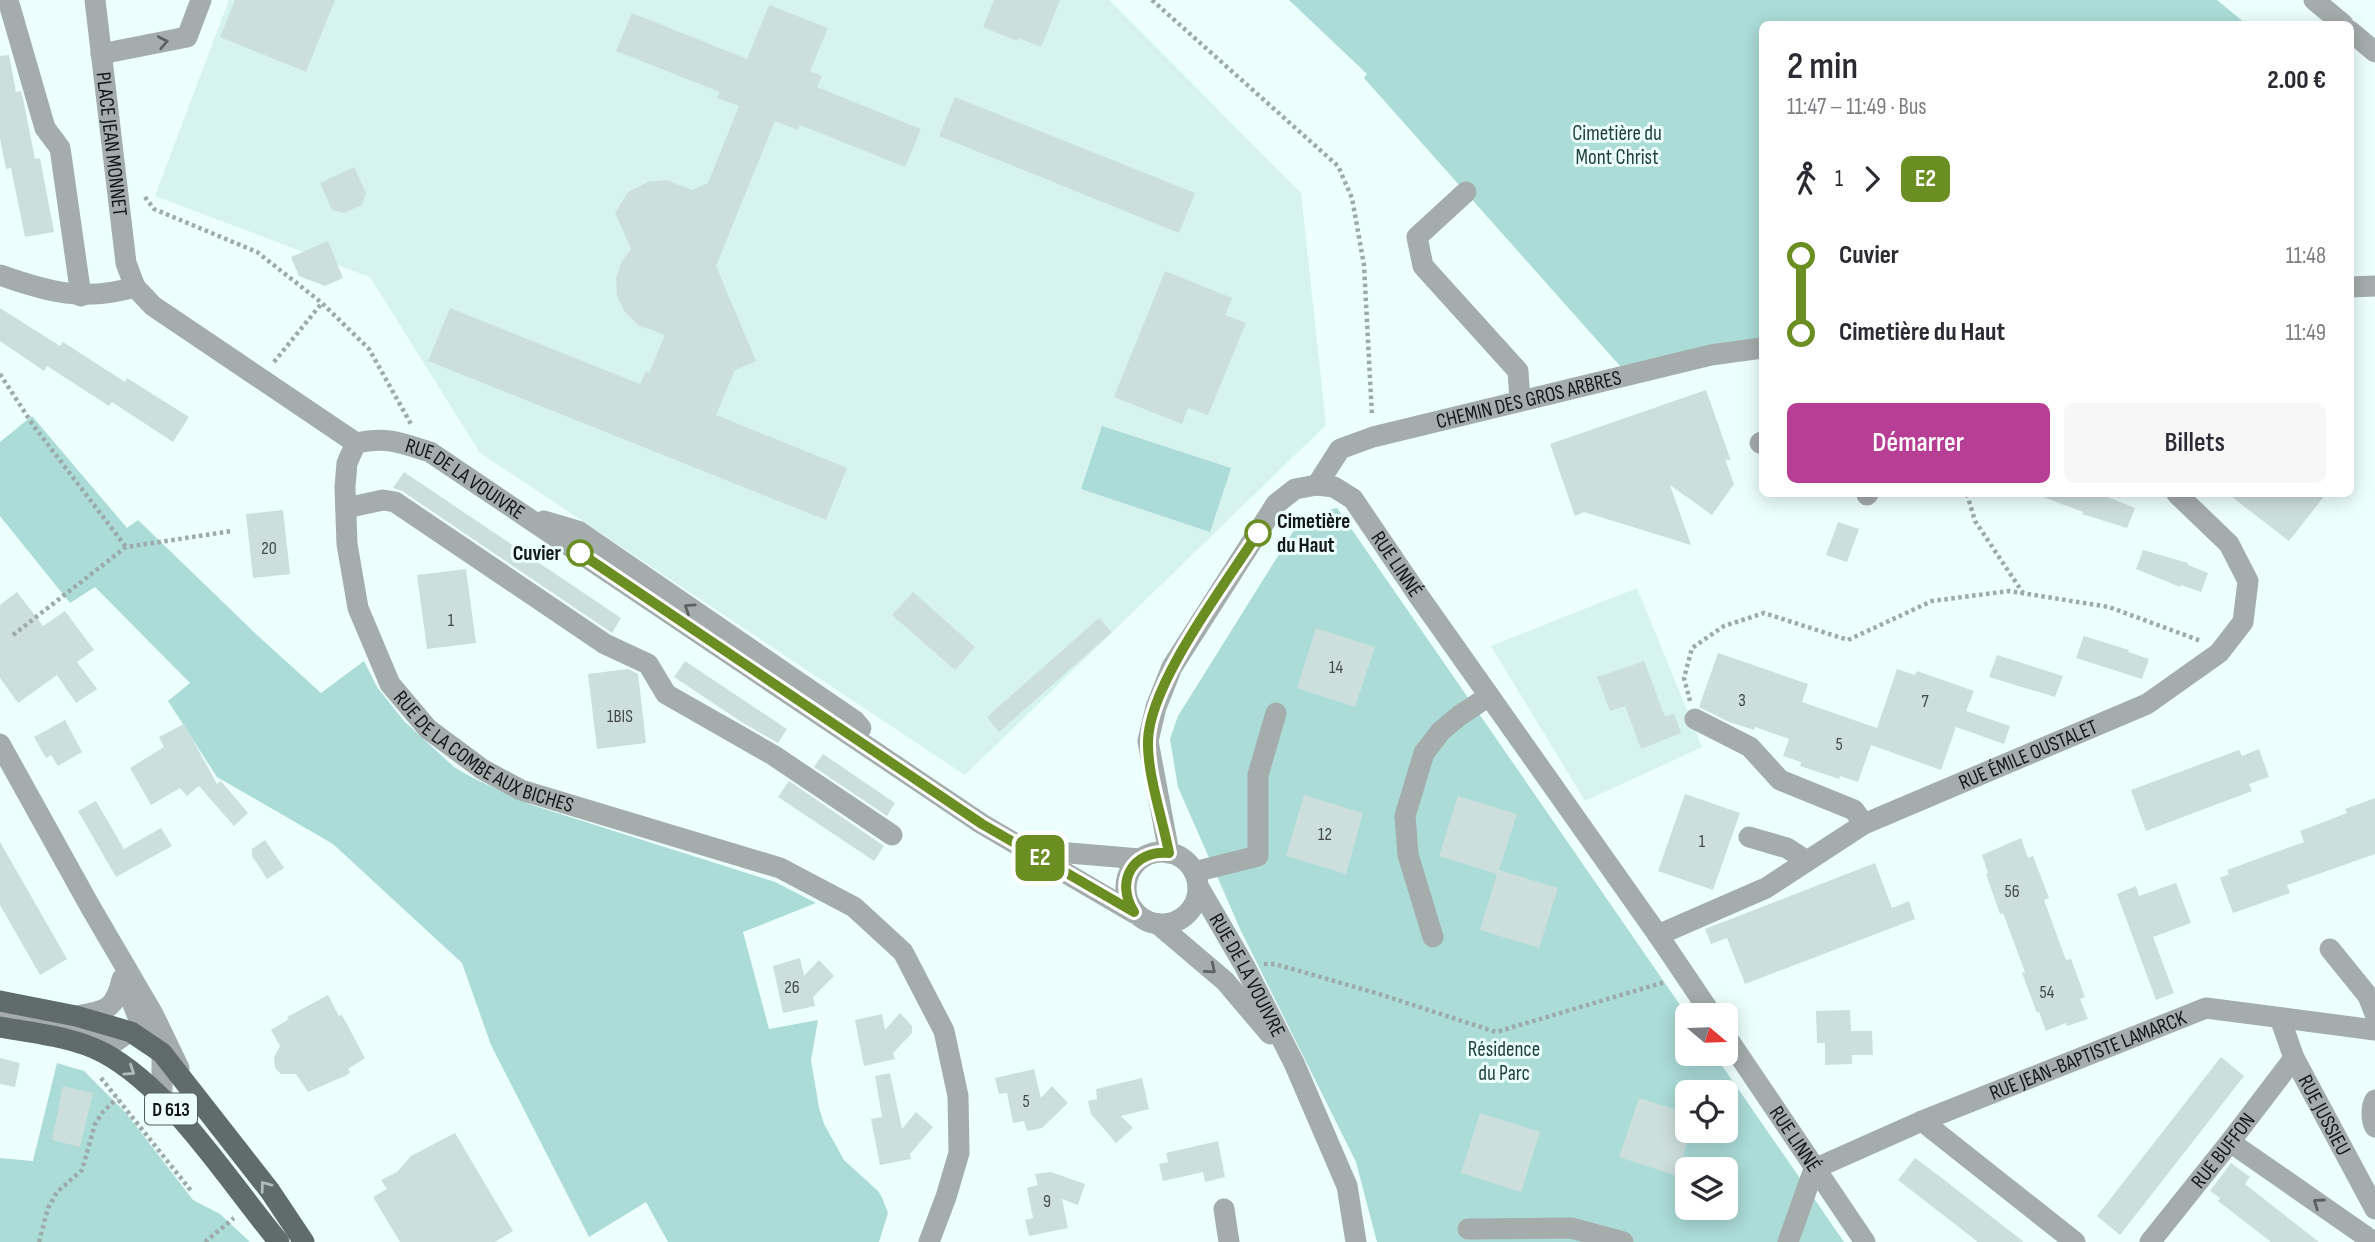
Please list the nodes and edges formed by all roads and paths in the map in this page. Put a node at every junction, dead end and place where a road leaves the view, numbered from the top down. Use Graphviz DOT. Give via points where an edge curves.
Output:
graph roads {
  1 [pos="8,0"];
  2 [pos="95,0"];
  3 [pos="201,0"];
  4 [pos="1152,0"];
  5 [pos="2314,0"];
  6 [pos="2339,21"];
  7 [pos="2354,34"];
  8 [pos="2375,52"];
  9 [pos="101,54"];
  10 [pos="1466,192"];
  11 [pos="145,197"];
  12 [pos="0,275"];
  13 [pos="2375,286"];
  14 [pos="135,287"];
  15 [pos="2354,287"];
  16 [pos="81,296"];
  17 [pos="322,303"];
  18 [pos="1759,348"];
  19 [pos="0,374"];
  20 [pos="261,379"];
  21 [pos="1520,401"];
  22 [pos="412,425"];
  23 [pos="1373,437"];
  24 [pos="356,443"];
  25 [pos="1317,485"];
  26 [pos="1968,497"];
  27 [pos="2180,497"];
  28 [pos="346,508"];
  29 [pos="232,531"];
  30 [pos="126,547"];
  31 [pos="2024,594"];
  32 [pos="13,635"];
  33 [pos="2219,653"];
  34 [pos="1489,696"];
  35 [pos="1276,713"];
  36 [pos="1695,719"];
  37 [pos="0,744"];
  38 [pos="8,776"];
  39 [pos="1864,824"];
  40 [pos="892,835"];
  41 [pos="1749,836"];
  42 [pos="1019,847"];
  43 [pos="1169,853"];
  44 [pos="1140,859"];
  45 [pos="1807,861"];
  46 [pos="1196,879"];
  47 [pos="91,908"];
  48 [pos="1134,912"];
  49 [pos="1159,925"];
  50 [pos="1658,935"];
  51 [pos="1433,937"];
  52 [pos="2330,948"];
  53 [pos="1244,965"];
  54 [pos="1686,975"];
  55 [pos="122,979"];
  56 [pos="2373,999"];
  57 [pos="0,1001"];
  58 [pos="1704,1003"];
  59 [pos="0,1013"];
  60 [pos="76,1016"];
  61 [pos="2280,1018"];
  62 [pos="142,1023"];
  63 [pos="0,1027"];
  64 [pos="2375,1030"];
  65 [pos="162,1053"];
  66 [pos="1738,1054"];
  67 [pos="2294,1058"];
  68 [pos="1294,1063"];
  69 [pos="93,1070"];
  70 [pos="186,1083"];
  71 [pos="117,1098"];
  72 [pos="162,1098"];
  73 [pos="2375,1100"];
  74 [pos="1922,1121"];
  75 [pos="2375,1127"];
  76 [pos="2230,1142"];
  77 [pos="1814,1169"];
  78 [pos="192,1192"];
  79 [pos="1224,1209"];
  80 [pos="2375,1209"];
  81 [pos="233,1219"];
  82 [pos="1468,1229"];
  83 [pos="39,1242"];
  84 [pos="205,1242"];
  85 [pos="279,1242"];
  86 [pos="304,1242"];
  87 [pos="929,1242"];
  88 [pos="1229,1242"];
  89 [pos="1356,1242"];
  90 [pos="1623,1242"];
  91 [pos="1788,1242"];
  92 [pos="1865,1242"];
  93 [pos="2075,1242"];
  94 [pos="2150,1242"];
  95 [pos="2374,1242"];
  1 -- 16 [label="street" via="46,128 60,148"];
  2 -- 9 [label="street, PLACE JEAN MONNET"];
  9 -- 3 [label="street, one-way" via="187,37"];
  4 -- 23 [label="path" via="1338,166 1352,198 1364,265"];
  5 -- 6 [label="street"];
  7 -- 8 [label="street"];
  9 -- 14 [label="street, PLACE JEAN MONNET" via="126,263"];
  10 -- 21 [label="street" via="1417,237 1423,266 1518,371"];
  11 -- 17 [label="path" via="154,209 257,252"];
  12 -- 16 [label="street" via="41,290"];
  13 -- 15 [label="street"];
  14 -- 16 [label="street"];
  14 -- 20 [label="street" via="153,306"];
  17 -- 20 [label="path"];
  17 -- 22 [label="path" via="369,349"];
  18 -- 21 [label="street, CHEMIN DES GROS ARBRES" via="1712,355"];
  19 -- 30 [label="path"];
  20 -- 24 [label="street"];
  21 -- 23 [label="street, CHEMIN DES GROS ARBRES"];
  23 -- 25 [label="street, CHEMIN DES GROS ARBRES" via="1340,449"];
  24 -- 28 [label="street, RUE DE LA COMBE AUX BICHES" via="347,463"];
  24 -- 42 [label="street, RUE DE LA VOUIVRE" via="392,440 429,452"];
  25 -- 34 [label="street, RUE LINNÉ" via="1334,487 1353,499"];
  25 -- 43 [label="street" via="1295,489 1276,504 1172,667 1148,741"];
  26 -- 31 [label="path" via="1975,521"];
  27 -- 33 [label="street, RUE ÉMILE OUSTALET" via="2229,544 2248,581 2243,622"];
  28 -- 40 [label="street" via="395,502 605,644 648,664 666,694 773,755"];
  28 -- 87 [label="street, RUE DE LA COMBE AUX BICHES" via="358,608 390,684 428,729 482,769 521,790 780,868 854,907 902,952 944,1031 958,1096 959,1153"];
  29 -- 30 [label="path"];
  30 -- 32 [label="path"];
  31 -- 33 [label="path" via="2109,607 2211,644"];
  31 -- 36 [label="path" via="2009,591 1932,601 1848,640 1764,613 1724,626 1692,648 1684,678"];
  33 -- 39 [label="street, RUE ÉMILE OUSTALET" via="2147,704"];
  34 -- 50 [label="street, RUE LINNÉ"];
  34 -- 51 [label="street" via="1441,730 1424,753 1405,816 1408,855"];
  35 -- 46 [label="street" via="1258,775 1258,856"];
  36 -- 39 [label="street" via="1750,747 1780,780 1854,810"];
  37 -- 38 [label="street"];
  38 -- 47 [label="street"];
  39 -- 45 [label="street, RUE ÉMILE OUSTALET"];
  41 -- 45 [label="street" via="1787,848"];
  42 -- 44 [label="street, RUE DE LA VOUIVRE"];
  42 -- 48 [label="street, RUE DE LA VOUIVRE"];
  43 -- 44 [label="street"];
  43 -- 46 [label="street" via="1180,856"];
  44 -- 48 [label="street" via="1125,891"];
  45 -- 50 [label="street, RUE ÉMILE OUSTALET" via="1766,888"];
  46 -- 49 [label="street" via="1197,896 1187,914"];
  46 -- 53 [label="street, RUE DE LA VOUIVRE"];
  47 -- 55 [label="street"];
  47 -- 62 [label="street"];
  48 -- 49 [label="street"];
  49 -- 68 [label="street, RUE DE LA VOUIVRE, one-way" via="1225,981"];
  50 -- 54 [label="street, RUE LINNÉ"];
  52 -- 56 [label="street"];
  53 -- 54 [label="path" via="1275,964 1496,1032"];
  53 -- 68 [label="street, RUE DE LA VOUIVRE"];
  54 -- 58 [label="street, RUE LINNÉ"];
  55 -- 60 [label="street" via="118,997 104,1012"];
  55 -- 62 [label="street"];
  57 -- 60 [label="main road, D 613"];
  59 -- 62 [label="street" via="73,1027 113,1043"];
  60 -- 62 [label="main road, D 613"];
  61 -- 64 [label="street, RUE JEAN-BAPTISTE LAMARCK"];
  61 -- 67 [label="street, RUE JUSSIEU"];
  61 -- 74 [label="street, RUE JEAN-BAPTISTE LAMARCK" via="2206,1007"];
  62 -- 65 [label="main road, D 613"];
  62 -- 70 [label="street"];
  63 -- 72 [label="main road, D 613, one-way" via="102,1052"];
  65 -- 70 [label="main road, D 613"];
  65 -- 72 [label="street"];
  66 -- 77 [label="street, RUE LINNÉ"];
  67 -- 76 [label="street, RUE BUFFON"];
  67 -- 80 [label="street, RUE JUSSIEU"];
  68 -- 89 [label="street, RUE DE LA VOUIVRE" via="1347,1186"];
  69 -- 71 [label="path"];
  86 -- 70 [label="main road, D 613, one-way"];
  71 -- 78 [label="path"];
  71 -- 83 [label="path" via="96,1124 82,1170 57,1192 48,1208"];
  72 -- 85 [label="main road, D 613"];
  73 -- 75 [label="street"];
  74 -- 77 [label="street, RUE JEAN-BAPTISTE LAMARCK"];
  74 -- 93 [label="street"];
  76 -- 94 [label="street, RUE BUFFON"];
  95 -- 76 [label="street, one-way"];
  77 -- 91 [label="street"];
  77 -- 92 [label="street, RUE LINNÉ"];
  79 -- 88 [label="street"];
  81 -- 84 [label="path"];
  82 -- 90 [label="street" via="1571,1228"];
}
